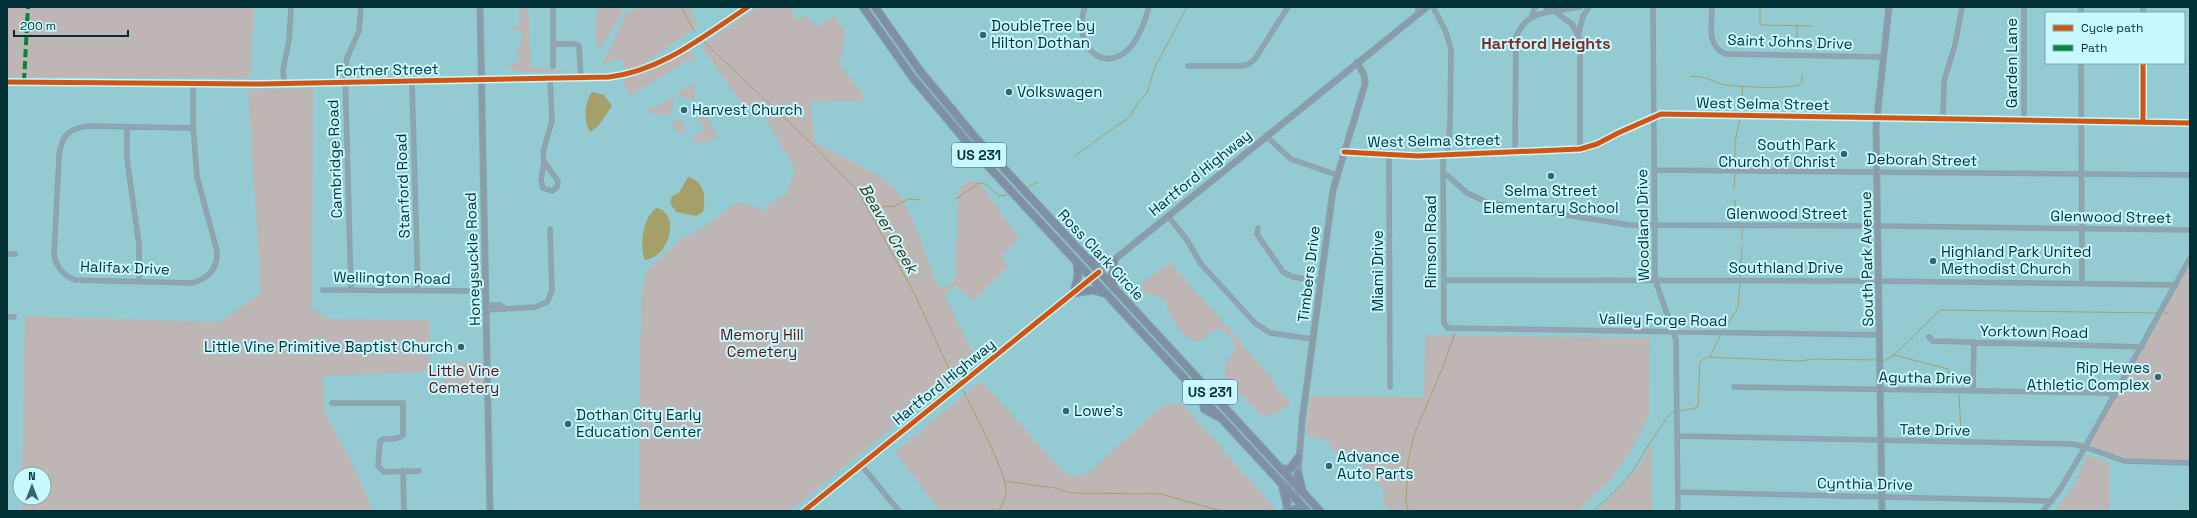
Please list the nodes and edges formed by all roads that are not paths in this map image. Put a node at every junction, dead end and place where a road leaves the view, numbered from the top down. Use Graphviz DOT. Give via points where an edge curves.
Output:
graph roads {
  1 [pos="291,7"];
  2 [pos="361,7"];
  3 [pos="480,7"];
  4 [pos="553,7"];
  5 [pos="748,7"];
  6 [pos="863,7"];
  7 [pos="874,7"];
  8 [pos="1086,7"];
  9 [pos="1149,7"];
  10 [pos="1288,7"];
  11 [pos="1418,7"];
  12 [pos="1427,7"];
  13 [pos="1433,7"];
  14 [pos="1535,7"];
  15 [pos="1546,7"];
  16 [pos="1580,7"];
  17 [pos="1589,7"];
  18 [pos="1653,7"];
  19 [pos="1712,7"];
  20 [pos="1889,7"];
  21 [pos="1962,7"];
  22 [pos="2024,7"];
  23 [pos="1554,11"];
  24 [pos="1418,13"];
  25 [pos="1532,16"];
  26 [pos="1578,35"];
  27 [pos="553,44"];
  28 [pos="904,49"];
  29 [pos="896,55"];
  30 [pos="1882,57"];
  31 [pos="1357,62"];
  32 [pos="2081,64"];
  33 [pos="2143,64"];
  34 [pos="553,66"];
  35 [pos="1188,66"];
  36 [pos="581,78"];
  37 [pos="550,79"];
  38 [pos="481,80"];
  39 [pos="7,82"];
  40 [pos="412,82"];
  41 [pos="344,83"];
  42 [pos="193,84"];
  43 [pos="284,84"];
  44 [pos="1654,117"];
  45 [pos="1876,117"];
  46 [pos="958,118"];
  47 [pos="1943,118"];
  48 [pos="2024,120"];
  49 [pos="2082,121"];
  50 [pos="2143,122"];
  51 [pos="2190,123"];
  52 [pos="951,124"];
  53 [pos="127,127"];
  54 [pos="193,128"];
  55 [pos="1266,136"];
  56 [pos="1580,149"];
  57 [pos="1516,151"];
  58 [pos="1344,152"];
  59 [pos="1389,155"];
  60 [pos="1445,155"];
  61 [pos="544,162"];
  62 [pos="1654,170"];
  63 [pos="1876,172"];
  64 [pos="1443,174"];
  65 [pos="2082,174"];
  66 [pos="1337,175"];
  67 [pos="2190,175"];
  68 [pos="1043,211"];
  69 [pos="1168,216"];
  70 [pos="1036,218"];
  71 [pos="1654,226"];
  72 [pos="1878,226"];
  73 [pos="1258,228"];
  74 [pos="2082,228"];
  75 [pos="550,229"];
  76 [pos="2190,230"];
  77 [pos="7,254"];
  78 [pos="15,254"];
  79 [pos="2190,258"];
  80 [pos="1086,259"];
  81 [pos="1114,261"];
  82 [pos="1077,262"];
  83 [pos="1099,272"];
  84 [pos="1092,278"];
  85 [pos="1655,279"];
  86 [pos="1320,280"];
  87 [pos="1444,280"];
  88 [pos="139,281"];
  89 [pos="1880,281"];
  90 [pos="2082,284"];
  91 [pos="2176,285"];
  92 [pos="1114,288"];
  93 [pos="323,290"];
  94 [pos="351,290"];
  95 [pos="418,291"];
  96 [pos="486,291"];
  97 [pos="1074,293"];
  98 [pos="1106,294"];
  99 [pos="486,308"];
  100 [pos="7,317"];
  101 [pos="14,317"];
  102 [pos="1446,327"];
  103 [pos="1674,333"];
  104 [pos="1880,335"];
  105 [pos="1928,337"];
  106 [pos="1313,339"];
  107 [pos="1974,342"];
  108 [pos="2142,347"];
  109 [pos="1195,376"];
  110 [pos="1189,383"];
  111 [pos="1390,387"];
  112 [pos="1734,387"];
  113 [pos="1880,389"];
  114 [pos="1973,391"];
  115 [pos="2115,396"];
  116 [pos="1218,401"];
  117 [pos="1206,402"];
  118 [pos="332,403"];
  119 [pos="1677,436"];
  120 [pos="1881,440"];
  121 [pos="2085,447"];
  122 [pos="1298,458"];
  123 [pos="2190,463"];
  124 [pos="862,464"];
  125 [pos="1281,469"];
  126 [pos="404,471"];
  127 [pos="419,471"];
  128 [pos="1298,473"];
  129 [pos="1293,482"];
  130 [pos="1282,484"];
  131 [pos="1302,492"];
  132 [pos="1678,492"];
  133 [pos="1292,494"];
  134 [pos="1882,496"];
  135 [pos="2052,501"];
  136 [pos="1288,509"];
  137 [pos="1306,510"];
  138 [pos="404,511"];
  139 [pos="490,511"];
  140 [pos="804,511"];
  141 [pos="899,511"];
  142 [pos="1320,511"];
  143 [pos="1678,511"];
  144 [pos="1882,511"];
  145 [pos="2043,511"];
  1 -- 43 [label="street" via="289,40 283,70"];
  2 -- 41 [label="street, Cambridge Road" via="359,31 347,58"];
  3 -- 38 [label="street, Honeysuckle Road"];
  4 -- 27 [label="street"];
  5 -- 36 [label="street, Fortner Street" via="652,66 618,76"];
  6 -- 29 [label="highway, Ross Clark Circle / US 231"];
  7 -- 28 [label="highway, Ross Clark Circle / US 231"];
  8 -- 9 [label="street" via="1081,25 1083,39 1096,55 1110,58 1122,54 1132,44 1142,28"];
  10 -- 35 [label="street" via="1255,59 1249,64"];
  11 -- 24 [label="street"];
  12 -- 24 [label="street, Hartford Highway"];
  13 -- 60 [label="street, Rimson Road" via="1446,32 1451,49 1450,126"];
  14 -- 25 [label="street"];
  15 -- 23 [label="street"];
  16 -- 23 [label="street"];
  17 -- 26 [label="street" via="1583,16"];
  18 -- 44 [label="street, Woodland Drive"];
  19 -- 30 [label="street, Saint Johns Drive" via="1713,43 1718,50 1726,54"];
  20 -- 30 [label="street, South Park Avenue"];
  21 -- 47 [label="street" via="1955,45 1944,81"];
  22 -- 48 [label="street, Garden Lane"];
  23 -- 25 [label="street"];
  23 -- 26 [label="street" via="1569,20"];
  24 -- 31 [label="street, Hartford Highway"];
  25 -- 57 [label="street" via="1519,29 1515,42"];
  26 -- 56 [label="street"];
  27 -- 34 [label="street"];
  27 -- 36 [label="street" via="579,46"];
  28 -- 29 [label="highway"];
  28 -- 46 [label="highway, Ross Clark Circle / US 231"];
  29 -- 52 [label="highway, Ross Clark Circle / US 231"];
  30 -- 45 [label="street, South Park Avenue"];
  31 -- 55 [label="street, Hartford Highway"];
  31 -- 58 [label="street, Timbers Drive" via="1364,75 1364,84"];
  32 -- 49 [label="street"];
  33 -- 50 [label="street"];
  36 -- 37 [label="street, Fortner Street"];
  37 -- 38 [label="street, Fortner Street"];
  37 -- 61 [label="street" via="552,126 543,148"];
  38 -- 40 [label="street, Fortner Street"];
  38 -- 96 [label="street, Honeysuckle Road"];
  39 -- 42 [label="street, Fortner Street"];
  40 -- 41 [label="street, Fortner Street"];
  40 -- 95 [label="street, Stanford Road"];
  41 -- 43 [label="street, Fortner Street"];
  41 -- 94 [label="street, Cambridge Road"];
  42 -- 43 [label="street, Fortner Street"];
  42 -- 54 [label="street, Halifax Drive"];
  44 -- 45 [label="street, West Selma Street" via="1661,114"];
  44 -- 56 [label="street, West Selma Street" via="1618,132 1598,144"];
  44 -- 62 [label="street, Woodland Drive"];
  45 -- 47 [label="street, West Selma Street"];
  45 -- 63 [label="street, South Park Avenue"];
  46 -- 52 [label="highway"];
  46 -- 68 [label="highway, Ross Clark Circle / US 231"];
  47 -- 48 [label="street, West Selma Street"];
  48 -- 49 [label="street, West Selma Street"];
  49 -- 50 [label="street, West Selma Street"];
  49 -- 65 [label="street"];
  50 -- 51 [label="street, West Selma Street"];
  52 -- 70 [label="highway, Ross Clark Circle / US 231"];
  53 -- 54 [label="street, Halifax Drive"];
  53 -- 88 [label="street" via="127,159 139,245"];
  53 -- 88 [label="street, Halifax Drive" via="77,128 60,144 54,256 59,268 75,280"];
  54 -- 88 [label="street, Halifax Drive" via="198,177 217,251 215,266 206,278 191,282"];
  55 -- 66 [label="street" via="1291,159"];
  55 -- 69 [label="street, Hartford Highway"];
  56 -- 57 [label="street, West Selma Street"];
  57 -- 60 [label="street, West Selma Street"];
  58 -- 59 [label="street, West Selma Street"];
  58 -- 66 [label="street, Timbers Drive"];
  59 -- 60 [label="street, West Selma Street"];
  59 -- 111 [label="street, Miami Drive"];
  60 -- 64 [label="street, Rimson Road"];
  61 -- 61 [label="street" via="542,186 552,191 557,187 558,181"];
  62 -- 63 [label="street, Deborah Street"];
  62 -- 71 [label="street, Woodland Drive"];
  63 -- 65 [label="street, Deborah Street"];
  63 -- 72 [label="street, South Park Avenue"];
  64 -- 71 [label="street, Glenwood Street" via="1474,197 1494,204 1612,224"];
  64 -- 87 [label="street, Rimson Road"];
  65 -- 67 [label="street, Deborah Street"];
  65 -- 74 [label="street"];
  66 -- 86 [label="street, Timbers Drive"];
  68 -- 70 [label="highway"];
  68 -- 80 [label="highway, Ross Clark Circle / US 231"];
  69 -- 81 [label="street, Hartford Highway"];
  69 -- 106 [label="street" via="1187,240 1201,264 1255,323 1270,333"];
  70 -- 82 [label="highway, Ross Clark Circle / US 231"];
  71 -- 72 [label="street, Glenwood Street"];
  71 -- 85 [label="street, Woodland Drive"];
  72 -- 74 [label="street, Glenwood Street"];
  72 -- 89 [label="street, South Park Avenue"];
  73 -- 86 [label="street" via="1257,234 1284,272 1294,277"];
  74 -- 76 [label="street, Glenwood Street"];
  74 -- 90 [label="street"];
  75 -- 99 [label="street" via="552,291 549,299 538,307 505,308 500,305"];
  77 -- 78 [label="street"];
  79 -- 91 [label="street"];
  80 -- 81 [label="highway" via="1098,262"];
  80 -- 83 [label="highway, Ross Clark Circle / US 231"];
  81 -- 83 [label="street, Hartford Highway"];
  81 -- 92 [label="highway"];
  82 -- 84 [label="highway, Ross Clark Circle / US 231"];
  82 -- 97 [label="highway" via="1078,275"];
  83 -- 84 [label="main road, Hartford Highway"];
  83 -- 92 [label="highway, Ross Clark Circle / US 231"];
  84 -- 97 [label="main road, Hartford Highway"];
  84 -- 98 [label="highway, Ross Clark Circle / US 231"];
  85 -- 87 [label="street, Southland Drive"];
  85 -- 89 [label="street, Southland Drive"];
  85 -- 103 [label="street, Woodland Drive"];
  86 -- 106 [label="street, Timbers Drive"];
  87 -- 102 [label="street, Rimson Road"];
  89 -- 90 [label="street, Southland Drive"];
  89 -- 104 [label="street, South Park Avenue"];
  90 -- 91 [label="street, Southland Drive"];
  91 -- 108 [label="street"];
  92 -- 109 [label="highway, Ross Clark Circle / US 231"];
  93 -- 94 [label="street, Wellington Road"];
  94 -- 95 [label="street, Wellington Road"];
  95 -- 96 [label="street, Wellington Road"];
  96 -- 99 [label="street, Honeysuckle Road"];
  97 -- 98 [label="highway" via="1092,290"];
  97 -- 124 [label="main road, Hartford Highway"];
  98 -- 110 [label="highway, Ross Clark Circle / US 231"];
  99 -- 139 [label="street, Honeysuckle Road"];
  100 -- 101 [label="street"];
  102 -- 103 [label="street, Valley Forge Road"];
  103 -- 104 [label="street, Valley Forge Road"];
  103 -- 119 [label="street, Woodland Drive"];
  104 -- 113 [label="street, South Park Avenue"];
  105 -- 107 [label="street, Yorktown Road" via="1933,342"];
  106 -- 122 [label="street, Timbers Drive"];
  107 -- 108 [label="street, Yorktown Road"];
  107 -- 114 [label="street"];
  108 -- 115 [label="street"];
  109 -- 110 [label="highway"];
  109 -- 116 [label="highway, Ross Clark Circle / US 231"];
  110 -- 117 [label="highway, Ross Clark Circle / US 231"];
  112 -- 113 [label="street, Agutha Drive"];
  113 -- 114 [label="street, Agutha Drive"];
  113 -- 120 [label="street, South Park Avenue"];
  114 -- 115 [label="street, Agutha Drive" via="2108,393"];
  115 -- 121 [label="street"];
  116 -- 117 [label="highway"];
  116 -- 125 [label="highway, Ross Clark Circle / US 231"];
  117 -- 130 [label="highway, Ross Clark Circle / US 231"];
  118 -- 126 [label="street" via="403,403 403,434 398,439 381,440 378,452 380,470"];
  119 -- 120 [label="street, Tate Drive"];
  119 -- 132 [label="street, Woodland Drive"];
  120 -- 121 [label="street, Tate Drive" via="2072,444"];
  120 -- 134 [label="street, South Park Avenue"];
  121 -- 123 [label="street, Tate Drive" via="2124,461"];
  121 -- 135 [label="street"];
  122 -- 125 [label="highway" via="1290,469"];
  122 -- 128 [label="street, Timbers Drive"];
  124 -- 140 [label="main road, Hartford Highway"];
  124 -- 141 [label="street"];
  125 -- 129 [label="highway, Ross Clark Circle / US 231"];
  126 -- 127 [label="street"];
  126 -- 138 [label="street"];
  128 -- 129 [label="street, Timbers Drive"];
  128 -- 131 [label="highway"];
  129 -- 130 [label="street" via="1289,485"];
  129 -- 131 [label="highway, Ross Clark Circle / US 231"];
  130 -- 133 [label="highway, Ross Clark Circle / US 231"];
  130 -- 136 [label="highway"];
  131 -- 133 [label="street"];
  131 -- 142 [label="highway, Ross Clark Circle / US 231"];
  132 -- 134 [label="street, Cynthia Drive"];
  132 -- 143 [label="street, Woodland Drive"];
  133 -- 136 [label="street"];
  133 -- 137 [label="highway, Ross Clark Circle / US 231"];
  134 -- 135 [label="street, Cynthia Drive"];
  134 -- 144 [label="street, South Park Avenue"];
  135 -- 145 [label="street"];
  136 -- 137 [label="highway"];
}
